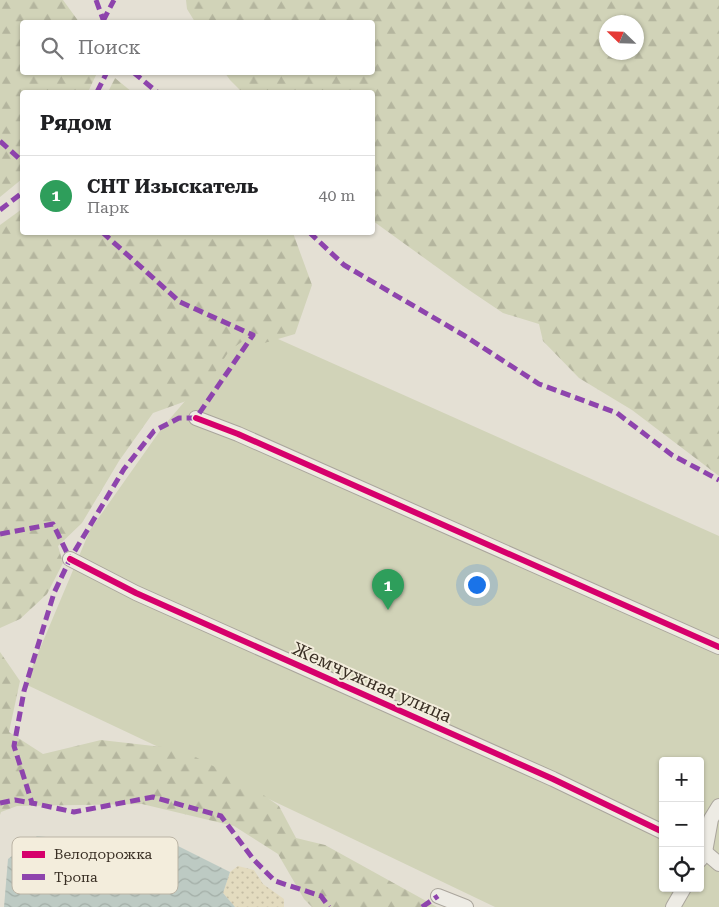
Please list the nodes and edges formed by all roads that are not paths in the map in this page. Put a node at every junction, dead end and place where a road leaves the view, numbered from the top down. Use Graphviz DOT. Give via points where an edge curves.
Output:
graph roads {
  1 [pos="196,418"];
  2 [pos="70,560"];
  3 [pos="719,647"];
  4 [pos="719,806"];
  5 [pos="659,830"];
  6 [pos="704,847"];
  7 [pos="704,855"];
  8 [pos="719,864"];
  9 [pos="682,892"];
  10 [pos="438,896"];
  11 [pos="466,907"];
  12 [pos="673,907"];
  1 -- 3 [label="street"];
  2 -- 5 [label="street, Жемчужная улица"];
  4 -- 6 [label="street" via="710,819"];
  7 -- 8 [label="street"];
  9 -- 12 [label="street"];
  10 -- 11 [label="street"];
}
